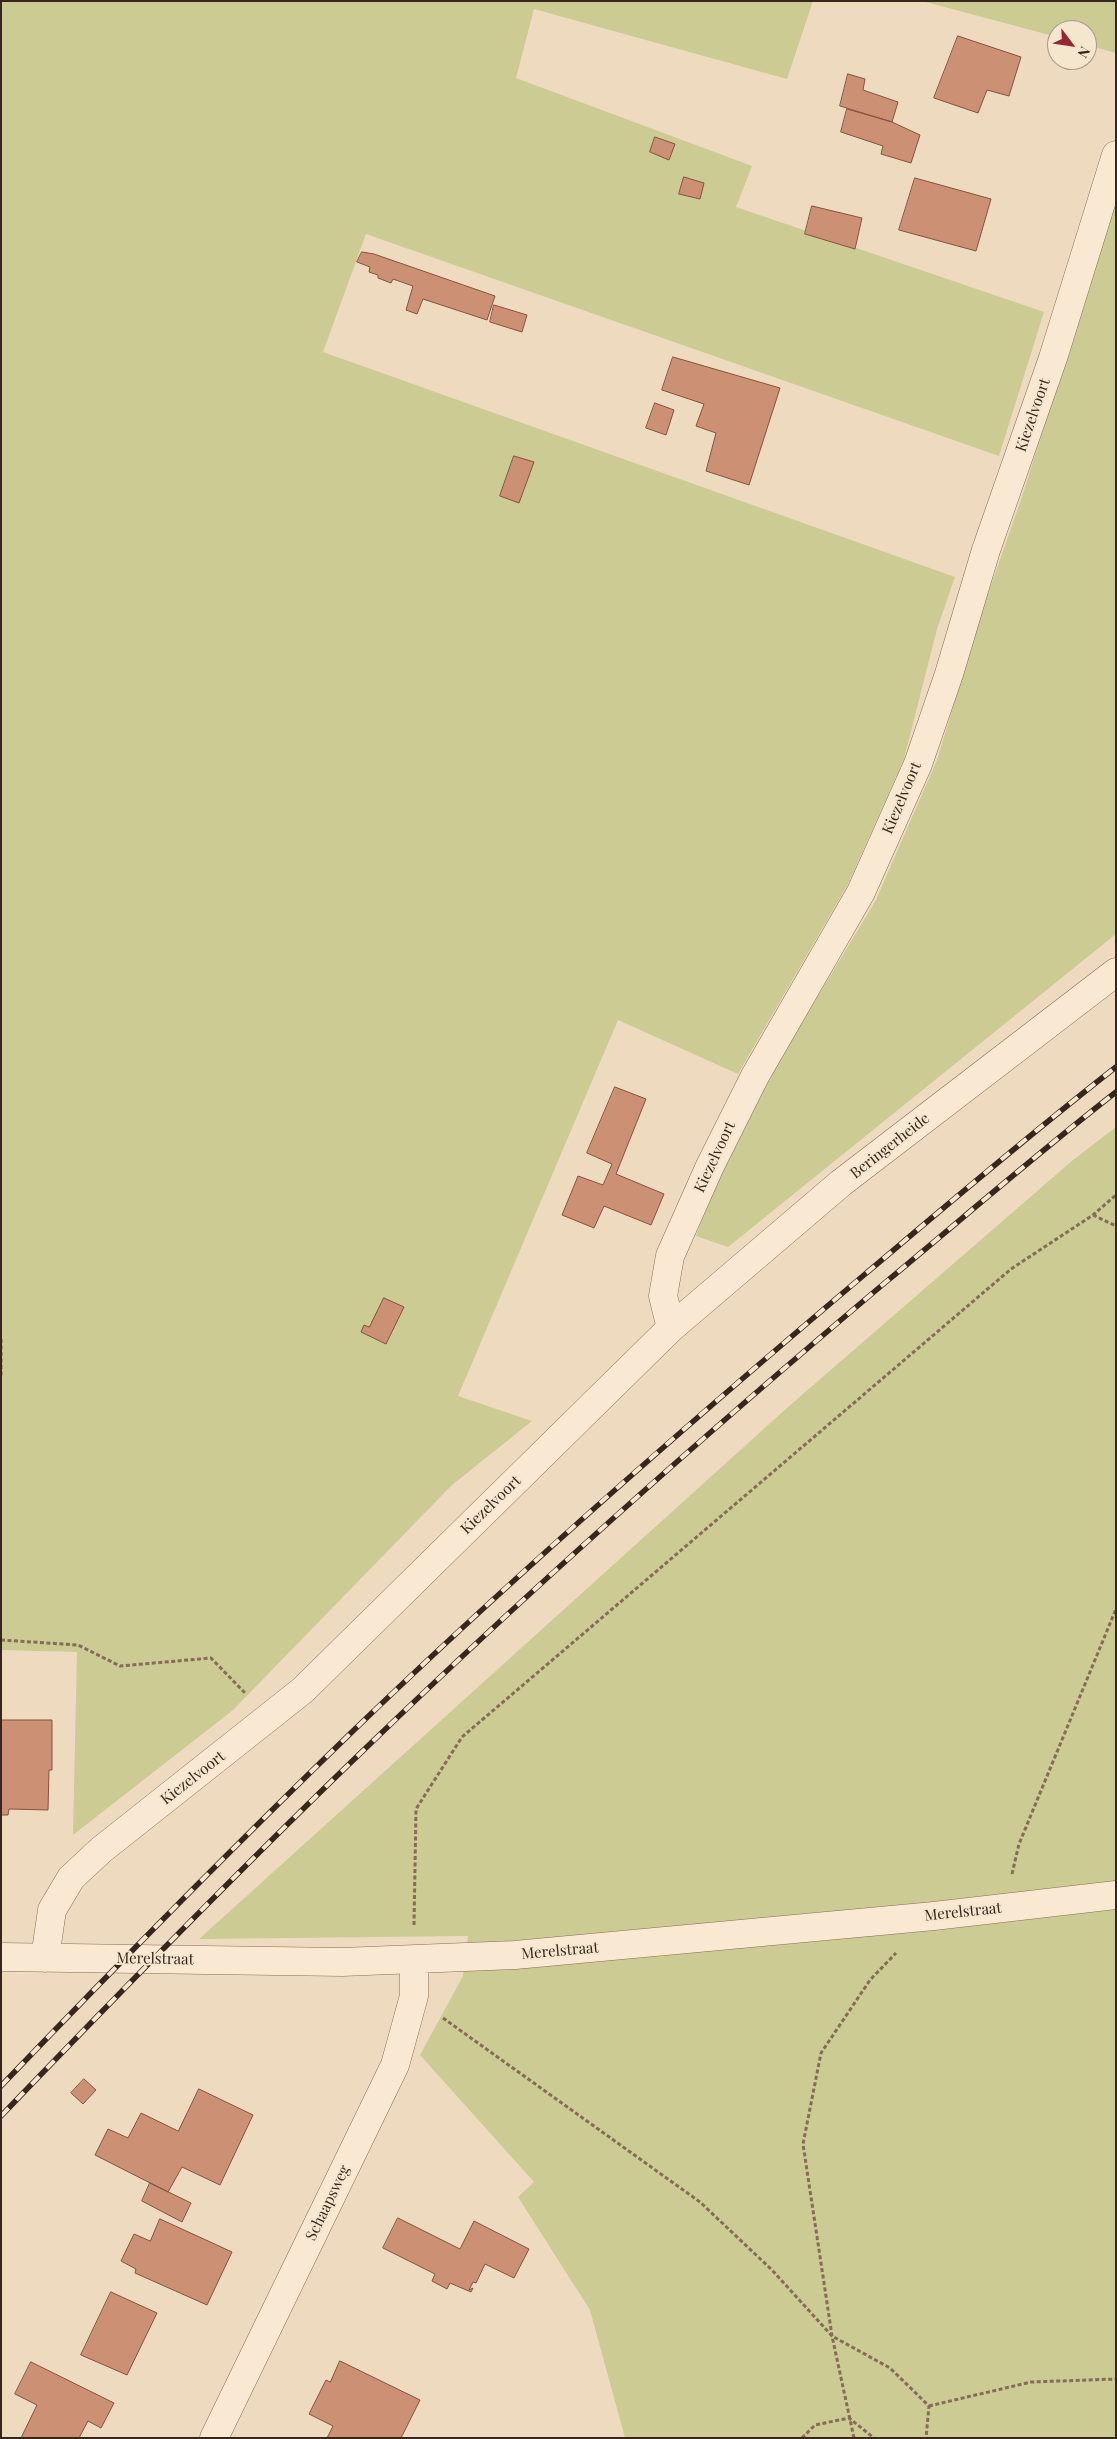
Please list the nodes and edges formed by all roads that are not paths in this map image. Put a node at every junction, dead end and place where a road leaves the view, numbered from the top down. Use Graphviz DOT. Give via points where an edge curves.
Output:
graph roads {
  1 [pos="1116,155"];
  2 [pos="1116,972"];
  3 [pos="672,1328"];
  4 [pos="1116,1895"];
  5 [pos="1,1957"];
  6 [pos="46,1958"];
  7 [pos="414,1961"];
  8 [pos="214,2438"];
  1 -- 3 [label="street, Kiezelvoort" via="1053,358 986,550 918,764 861,892 755,1076 670,1256 663,1296"];
  2 -- 3 [label="street, Beringerheide" via="841,1183"];
  3 -- 6 [label="street, Kiezelvoort" via="303,1690 101,1850 71,1878 52,1910"];
  4 -- 7 [label="street, Merelstraat" via="934,1916 515,1956"];
  5 -- 6 [label="street, Merelstraat"];
  6 -- 7 [label="street, Merelstraat"];
  7 -- 8 [label="street, Schaapsweg" via="414,1996 395,2065"];
}
